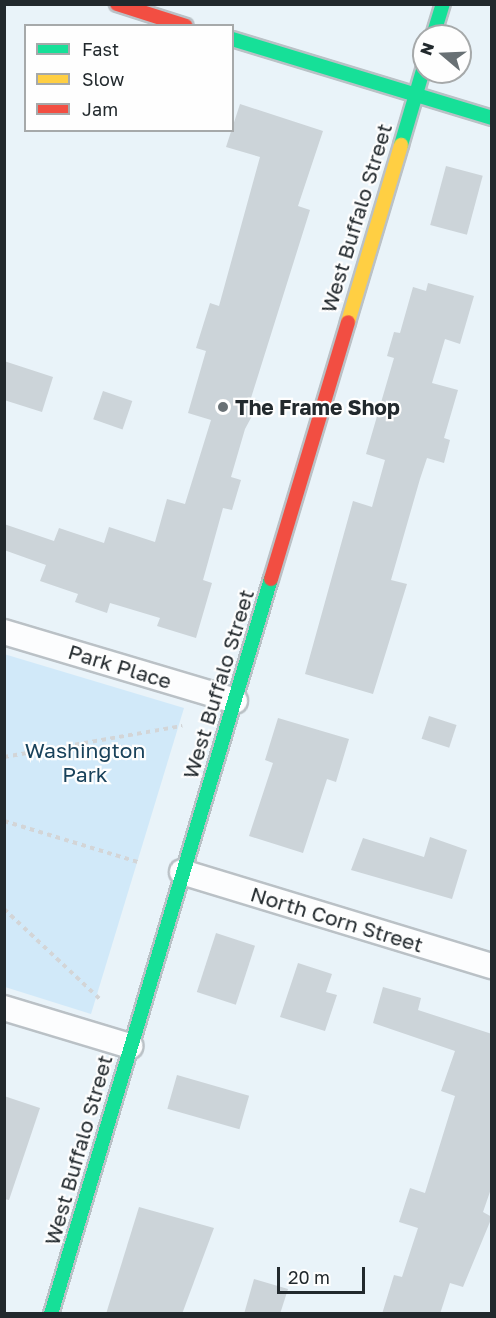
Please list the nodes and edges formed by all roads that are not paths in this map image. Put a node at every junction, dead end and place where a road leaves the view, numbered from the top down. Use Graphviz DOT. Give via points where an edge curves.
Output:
graph roads {
  1 [pos="117,4"];
  2 [pos="442,4"];
  3 [pos="180,24"];
  4 [pos="436,24"];
  5 [pos="234,40"];
  6 [pos="419,84"];
  7 [pos="416,95"];
  8 [pos="492,118"];
  9 [pos="4,632"];
  10 [pos="235,701"];
  11 [pos="182,872"];
  12 [pos="492,966"];
  13 [pos="4,1008"];
  14 [pos="130,1046"];
  15 [pos="51,1314"];
  1 -- 3 [label="street"];
  2 -- 4 [label="street"];
  5 -- 7 [label="street"];
  6 -- 7 [label="street, West Buffalo Street"];
  7 -- 8 [label="street"];
  7 -- 10 [label="street, West Buffalo Street"];
  9 -- 10 [label="street, Park Place"];
  10 -- 11 [label="street, West Buffalo Street"];
  11 -- 12 [label="street, North Corn Street"];
  11 -- 14 [label="street, West Buffalo Street"];
  13 -- 14 [label="street"];
  14 -- 15 [label="street, West Buffalo Street"];
}
